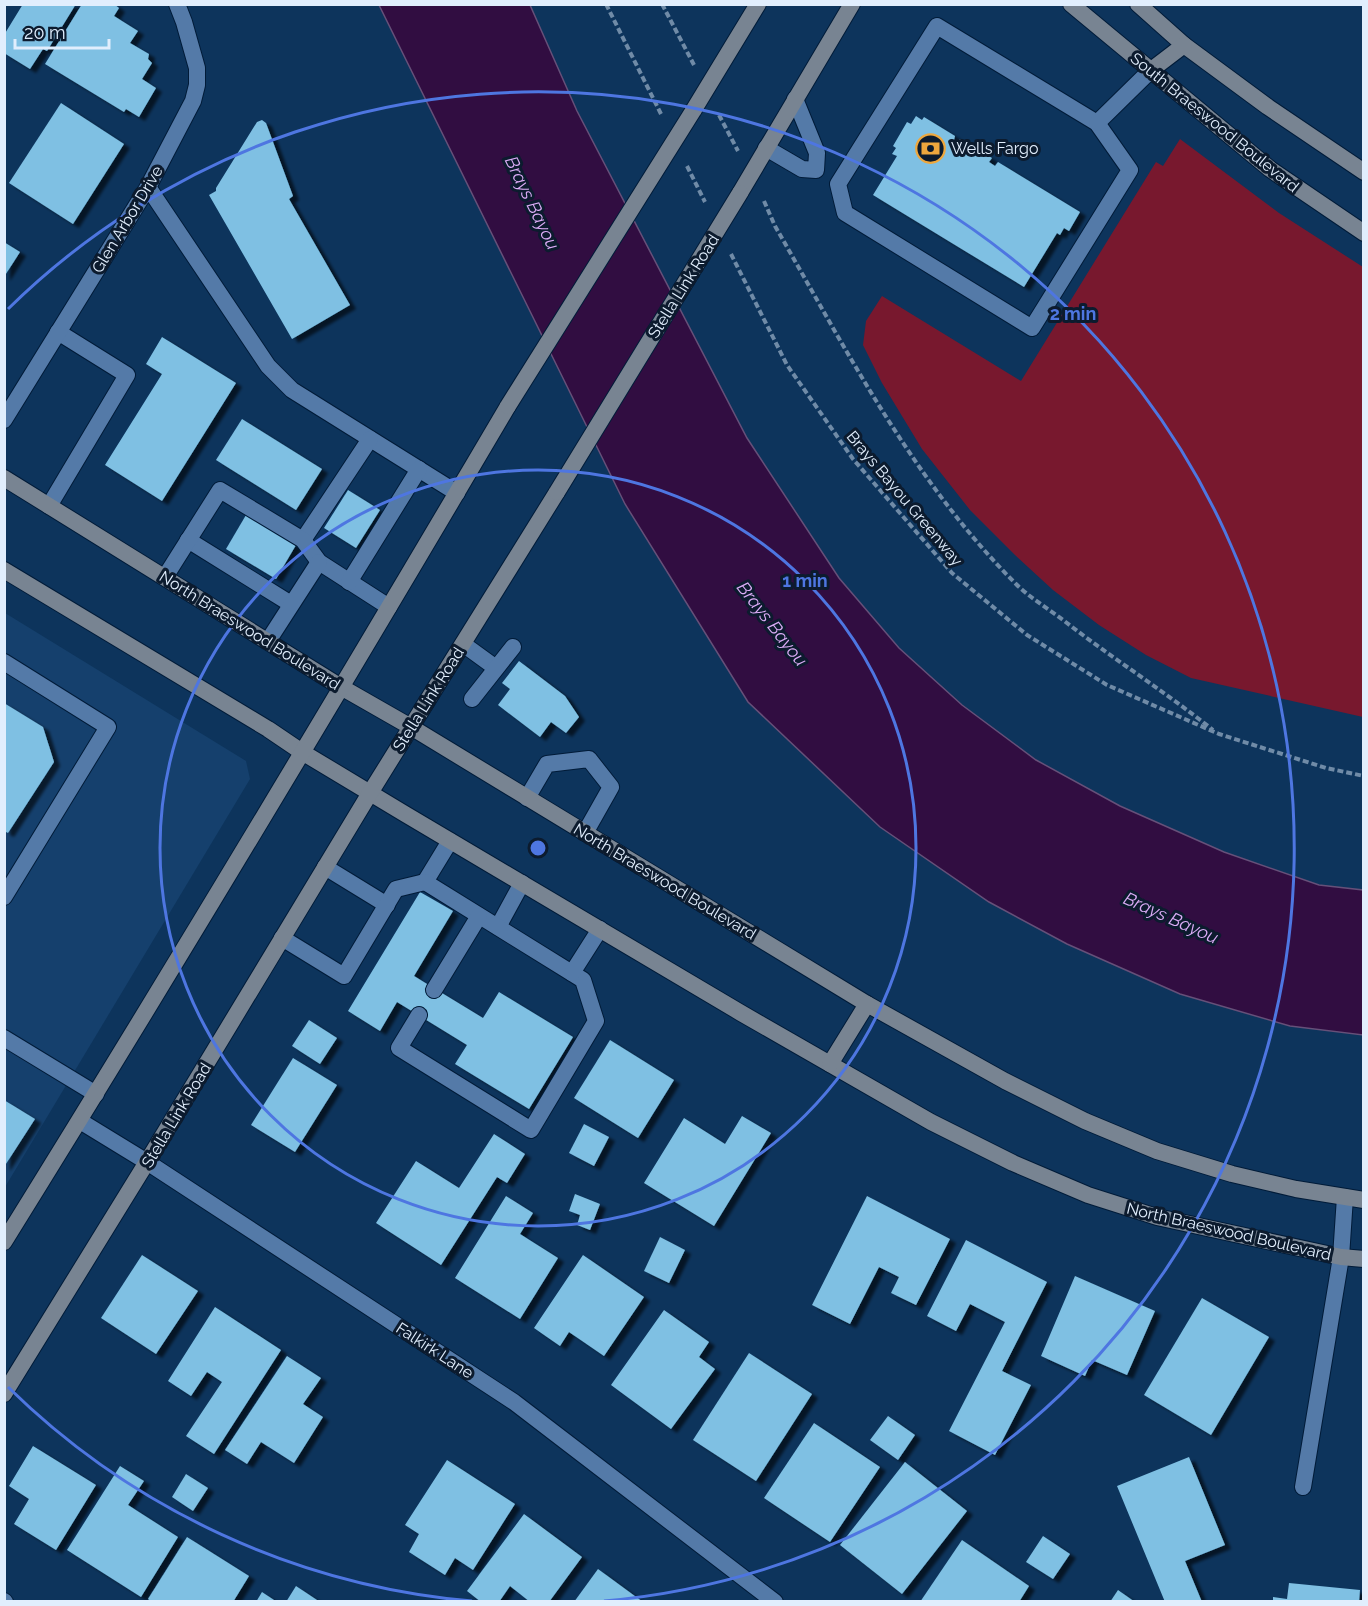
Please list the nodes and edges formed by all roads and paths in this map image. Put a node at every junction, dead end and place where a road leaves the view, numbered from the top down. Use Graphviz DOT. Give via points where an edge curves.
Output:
graph roads {
  1 [pos="177,4"];
  2 [pos="606,4"];
  3 [pos="662,4"];
  4 [pos="758,4"];
  5 [pos="852,4"];
  6 [pos="1071,4"];
  7 [pos="1138,4"];
  8 [pos="1184,45"];
  9 [pos="1150,71"];
  10 [pos="699,74"];
  11 [pos="795,99"];
  12 [pos="716,110"];
  13 [pos="664,121"];
  14 [pos="1097,123"];
  15 [pos="766,148"];
  16 [pos="740,153"];
  17 [pos="686,164"];
  18 [pos="816,170"];
  19 [pos="1364,172"];
  20 [pos="837,184"];
  21 [pos="148,187"];
  22 [pos="760,193"];
  23 [pos="707,206"];
  24 [pos="1364,233"];
  25 [pos="728,249"];
  26 [pos="58,332"];
  27 [pos="4,420"];
  28 [pos="370,439"];
  29 [pos="419,469"];
  30 [pos="4,478"];
  31 [pos="457,493"];
  32 [pos="49,506"];
  33 [pos="188,540"];
  34 [pos="303,540"];
  35 [pos="319,562"];
  36 [pos="4,570"];
  37 [pos="165,577"];
  38 [pos="349,582"];
  39 [pos="291,604"];
  40 [pos="389,607"];
  41 [pos="268,642"];
  42 [pos="463,644"];
  43 [pos="513,647"];
  44 [pos="4,662"];
  45 [pos="496,668"];
  46 [pos="342,687"];
  47 [pos="472,699"];
  48 [pos="411,728"];
  49 [pos="1219,734"];
  50 [pos="302,752"];
  51 [pos="1364,776"];
  52 [pos="370,793"];
  53 [pos="527,798"];
  54 [pos="585,832"];
  55 [pos="450,841"];
  56 [pos="325,867"];
  57 [pos="425,882"];
  58 [pos="522,883"];
  59 [pos="4,897"];
  60 [pos="387,905"];
  61 [pos="479,916"];
  62 [pos="498,927"];
  63 [pos="600,929"];
  64 [pos="282,938"];
  65 [pos="572,973"];
  66 [pos="434,990"];
  67 [pos="867,1004"];
  68 [pos="419,1015"];
  69 [pos="4,1038"];
  70 [pos="830,1064"];
  71 [pos="96,1094"];
  72 [pos="80,1121"];
  73 [pos="147,1162"];
  74 [pos="1345,1197"];
  75 [pos="1364,1200"];
  76 [pos="4,1242"];
  77 [pos="1341,1257"];
  78 [pos="1364,1259"];
  79 [pos="4,1394"];
  80 [pos="1303,1487"];
  81 [pos="775,1602"];
  1 -- 21 [label="street, Glen Arbor Drive" via="197,68 197,85 193,101"];
  2 -- 13 [label="path"];
  3 -- 10 [label="path"];
  4 -- 31 [label="main road, bridge"];
  5 -- 11 [label="main road, Stella Link Road"];
  6 -- 9 [label="main road, South Braeswood Boulevard"];
  7 -- 8 [label="main road"];
  8 -- 9 [label="main road"];
  8 -- 19 [label="main road"];
  9 -- 14 [label="street"];
  9 -- 24 [label="main road, South Braeswood Boulevard" via="1270,169"];
  11 -- 15 [label="main road, Stella Link Road"];
  11 -- 18 [label="street" via="817,153"];
  12 -- 16 [label="path"];
  14 -- 20 [label="street" via="938,26"];
  14 -- 20 [label="street" via="1130,170 1032,328 845,213"];
  15 -- 18 [label="street" via="802,169"];
  15 -- 42 [label="main road, Stella Link Road, bridge"];
  17 -- 23 [label="path"];
  18 -- 20 [label="street"];
  21 -- 26 [label="street, Glen Arbor Drive"];
  21 -- 28 [label="street" via="268,366 292,390"];
  22 -- 49 [label="path, Brays Bayou Greenway" via="885,417 933,488 975,540 1017,586"];
  25 -- 49 [label="path, Brays Bayou Greenway" via="787,365 853,459 952,573 1028,634 1107,685"];
  26 -- 27 [label="street, Glen Arbor Drive"];
  26 -- 32 [label="street" via="127,375"];
  28 -- 29 [label="street"];
  28 -- 34 [label="street"];
  29 -- 31 [label="street"];
  29 -- 38 [label="street"];
  30 -- 32 [label="main road, North Braeswood Boulevard"];
  31 -- 40 [label="main road"];
  32 -- 37 [label="main road, North Braeswood Boulevard"];
  33 -- 34 [label="street" via="220,490"];
  33 -- 37 [label="street"];
  33 -- 39 [label="street"];
  34 -- 35 [label="street"];
  35 -- 38 [label="street"];
  35 -- 39 [label="street"];
  36 -- 50 [label="main road, North Braeswood Boulevard"];
  37 -- 41 [label="main road, North Braeswood Boulevard"];
  38 -- 40 [label="street"];
  39 -- 41 [label="street"];
  40 -- 46 [label="main road"];
  41 -- 46 [label="main road, North Braeswood Boulevard"];
  42 -- 45 [label="street"];
  42 -- 48 [label="main road, Stella Link Road"];
  43 -- 45 [label="street"];
  44 -- 59 [label="street" via="108,727"];
  45 -- 47 [label="street"];
  46 -- 48 [label="main road, North Braeswood Boulevard"];
  46 -- 50 [label="main road"];
  48 -- 52 [label="main road, Stella Link Road"];
  48 -- 53 [label="main road, North Braeswood Boulevard"];
  49 -- 51 [label="path, Brays Bayou Greenway"];
  50 -- 52 [label="main road, North Braeswood Boulevard"];
  50 -- 71 [label="main road"];
  52 -- 55 [label="main road, North Braeswood Boulevard"];
  52 -- 56 [label="main road, Stella Link Road"];
  53 -- 54 [label="main road, North Braeswood Boulevard"];
  53 -- 54 [label="street" via="547,764 589,759 611,787"];
  54 -- 67 [label="main road, North Braeswood Boulevard"];
  55 -- 57 [label="street"];
  55 -- 58 [label="main road, North Braeswood Boulevard"];
  56 -- 60 [label="street"];
  56 -- 64 [label="main road, Stella Link Road"];
  57 -- 60 [label="street" via="396,890"];
  57 -- 61 [label="street"];
  58 -- 62 [label="street"];
  58 -- 63 [label="main road, North Braeswood Boulevard"];
  60 -- 64 [label="street" via="344,976"];
  61 -- 62 [label="street"];
  61 -- 66 [label="street"];
  62 -- 65 [label="street"];
  63 -- 65 [label="street"];
  63 -- 70 [label="main road, North Braeswood Boulevard"];
  64 -- 73 [label="main road, Stella Link Road"];
  65 -- 68 [label="street" via="583,980 596,1021 531,1130 399,1048"];
  67 -- 70 [label="main road"];
  67 -- 74 [label="main road, North Braeswood Boulevard" via="1005,1081 1085,1121 1158,1151 1232,1174"];
  69 -- 71 [label="street"];
  70 -- 77 [label="main road, North Braeswood Boulevard" via="931,1122 1088,1195 1157,1217"];
  71 -- 72 [label="main road"];
  72 -- 73 [label="street, Falkirk Lane"];
  72 -- 76 [label="main road"];
  73 -- 79 [label="main road, Stella Link Road"];
  73 -- 81 [label="street, Falkirk Lane" via="514,1402"];
  74 -- 75 [label="main road, North Braeswood Boulevard"];
  74 -- 77 [label="street"];
  77 -- 78 [label="main road, North Braeswood Boulevard"];
  77 -- 80 [label="street"];
}
